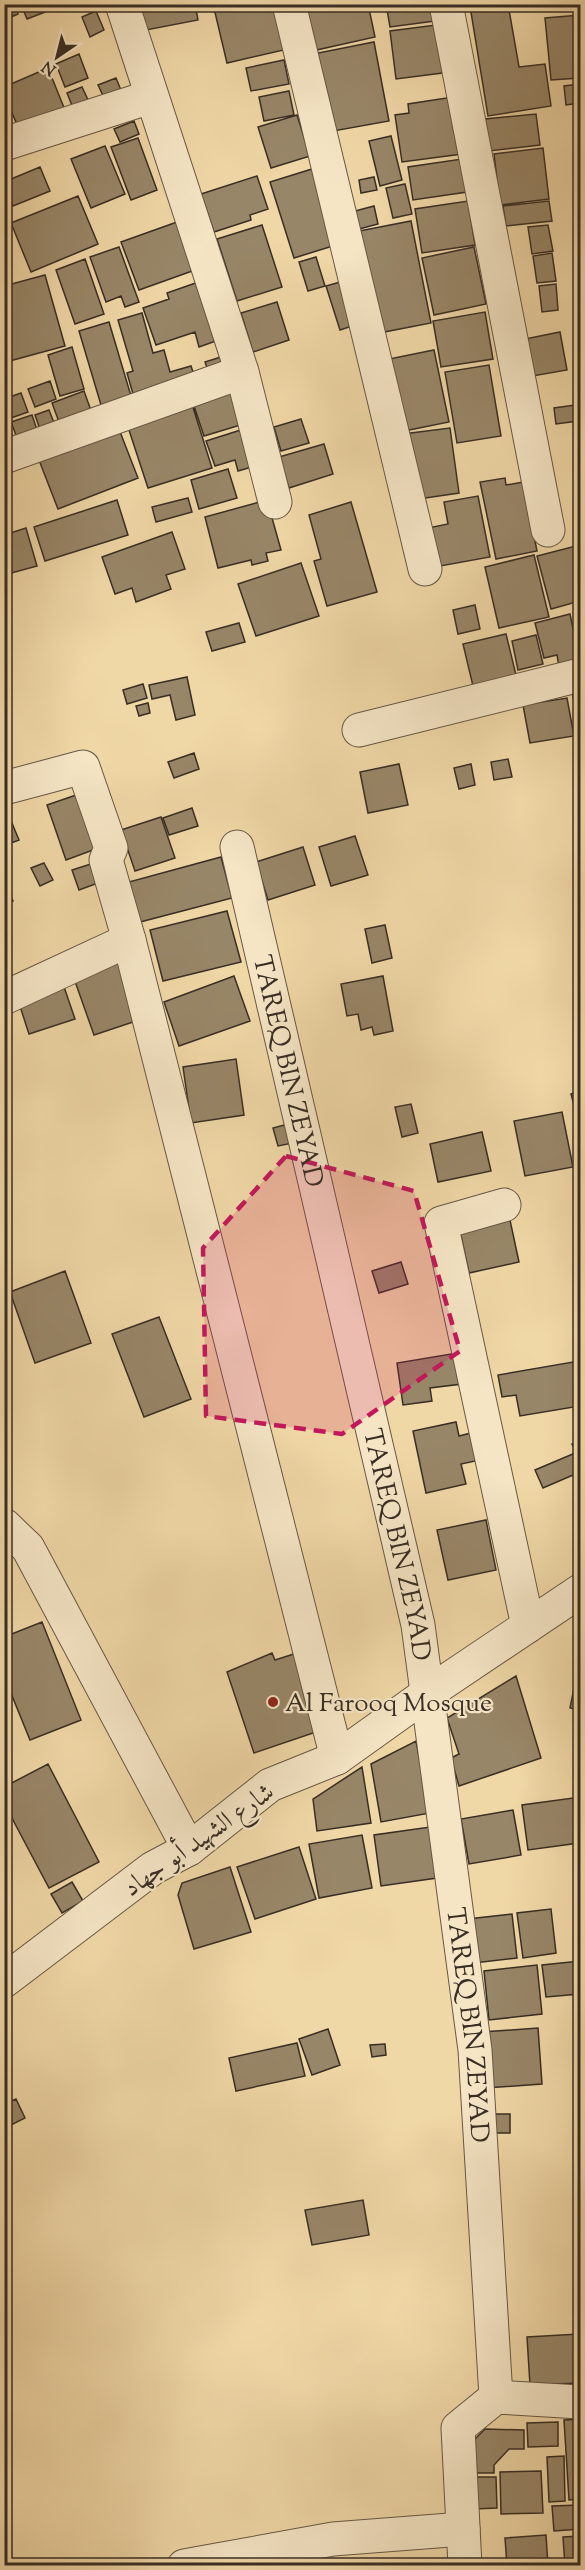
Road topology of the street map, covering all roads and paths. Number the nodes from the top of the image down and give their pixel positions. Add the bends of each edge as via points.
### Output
1 (122, 4) edge
2 (289, 4) edge
3 (446, 4) edge
4 (150, 97) junction
5 (4, 144) edge
6 (242, 372) junction
7 (4, 457) edge
8 (275, 502) dead end
9 (548, 530) dead end
10 (425, 569) dead end
11 (580, 675) edge
12 (359, 730) dead end
13 (4, 788) edge
14 (237, 847) dead end
15 (129, 940) junction
16 (4, 998) edge
17 (504, 1205) dead end
18 (4, 1525) edge
19 (580, 1592) edge
20 (528, 1626) junction
21 (428, 1693) junction
22 (337, 1758) junction
23 (189, 1849) junction
24 (4, 1981) edge
25 (496, 2397) junction
26 (580, 2402) edge
27 (463, 2529) junction
28 (334, 2552) edge
29 (184, 2565) edge
30 (465, 2565) edge

1 - 4 street
2 - 10 street
3 - 9 street
4 - 5 street
4 - 6 street
6 - 7 street
6 - 8 street
11 - 12 street
13 - 15 street via 83,767 111,848 106,860
14 - 21 street, TAREQ BIN ZEYAD via 418,1625
15 - 16 street
15 - 22 street
17 - 20 street via 441,1223
18 - 23 street via 28,1548
19 - 20 street, شارع الشهيد أبو جهاد
20 - 21 street, شارع الشهيد أبو جهاد
21 - 22 street, شارع الشهيد أبو جهاد
21 - 25 street, TAREQ BIN ZEYAD via 475,2050
22 - 23 street, شارع الشهيد أبو جهاد via 270,1785
23 - 24 street, شارع الشهيد أبو جهاد via 153,1868
25 - 26 street
25 - 27 street via 458,2428
27 - 28 street
27 - 30 street
28 - 29 street

